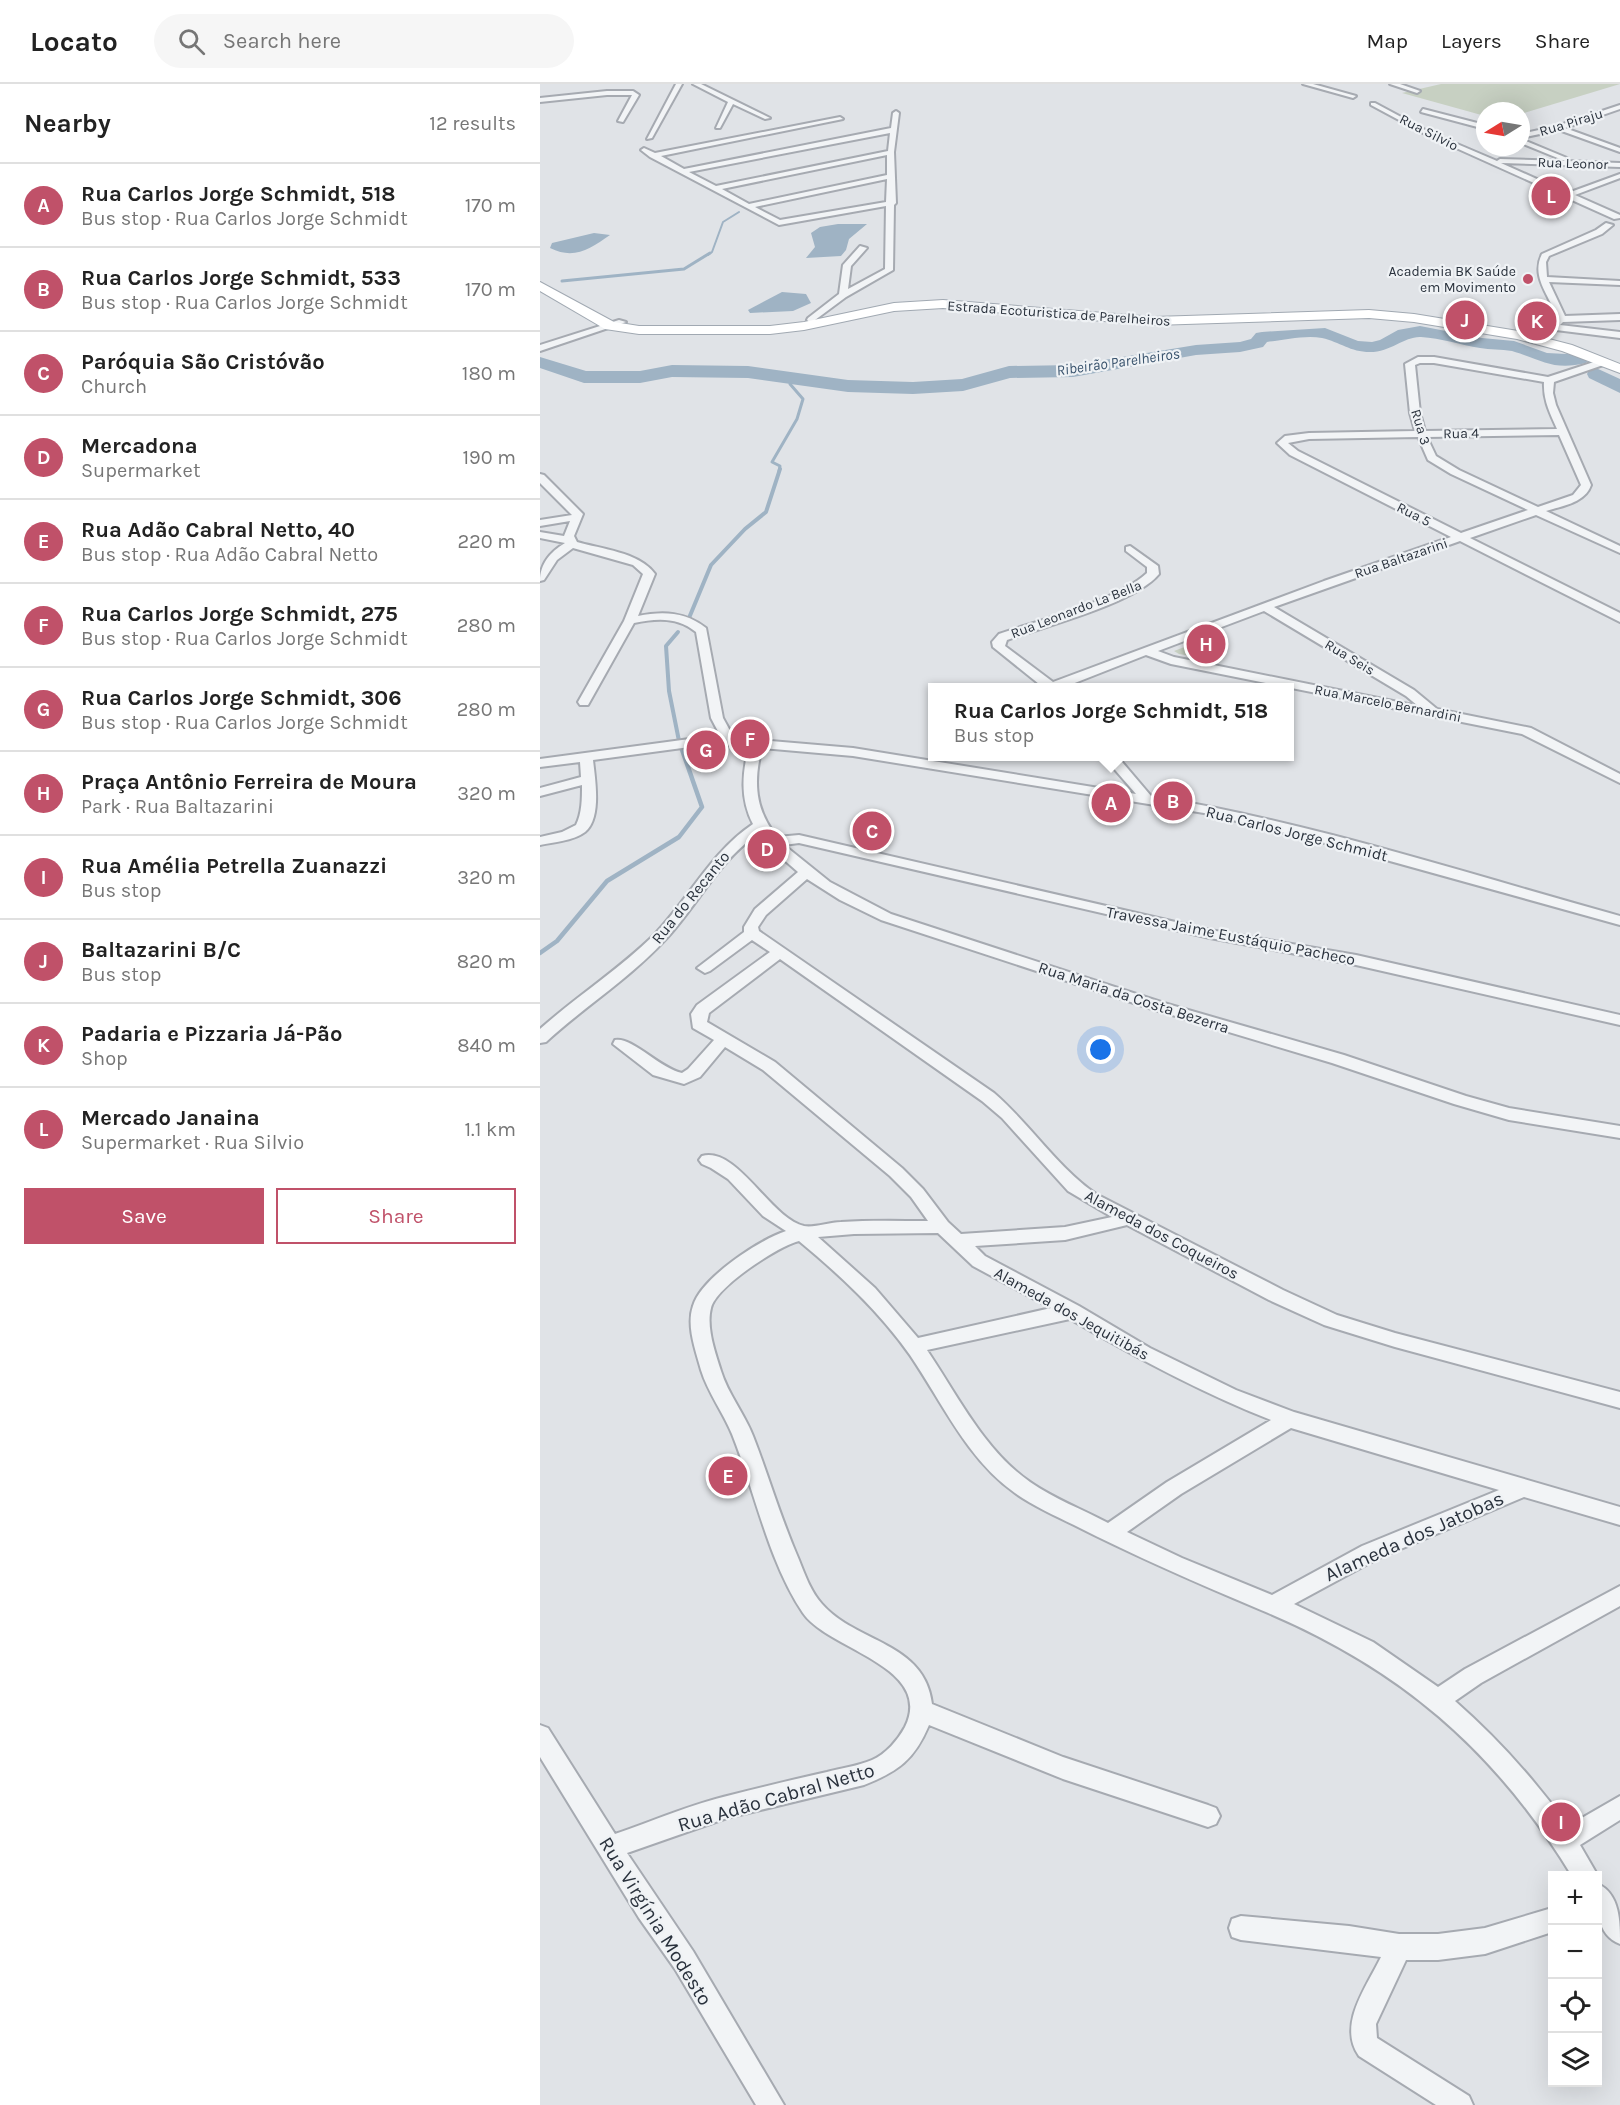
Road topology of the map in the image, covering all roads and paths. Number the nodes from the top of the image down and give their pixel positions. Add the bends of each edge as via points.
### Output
1 (679, 84) edge
2 (696, 84) edge
3 (1306, 84) edge
4 (1393, 84) edge
5 (608, 85) edge
6 (563, 89) dead end
7 (1417, 91) dead end
8 (591, 94) junction
9 (1353, 96) dead end
10 (540, 99) edge
11 (732, 101) junction
12 (1373, 104) dead end
13 (1620, 107) edge
14 (1423, 111) dead end
15 (896, 113) dead end
16 (768, 118) dead end
17 (840, 119) dead end
18 (621, 121) dead end
19 (1476, 125) edge
20 (718, 127) dead end
21 (1558, 128) junction
22 (893, 130) junction
23 (1530, 134) edge
24 (649, 138) dead end
25 (1619, 140) edge
26 (1605, 144) junction
27 (1476, 145) edge
28 (1530, 145) edge
29 (1461, 149) junction
30 (644, 150) dead end
31 (1620, 150) edge
32 (891, 152) junction
33 (652, 156) junction
34 (1490, 161) junction
35 (1576, 163) junction
36 (1620, 165) edge
37 (682, 171) junction
38 (892, 176) junction
39 (1620, 176) edge
40 (716, 188) junction
41 (1569, 195) junction
42 (892, 203) junction
43 (748, 206) junction
44 (1618, 217) edge
45 (863, 248) dead end
46 (540, 277) edge
47 (1543, 279) junction
48 (1620, 283) edge
49 (540, 286) edge
50 (843, 295) junction
51 (1620, 317) edge
52 (1561, 319) junction
53 (811, 320) junction
54 (616, 324) junction
55 (1548, 333) junction
56 (1620, 335) edge
57 (540, 348) edge
58 (1601, 357) junction
59 (1620, 358) edge
60 (1620, 369) edge
61 (1549, 380) junction
62 (1561, 432) junction
63 (1421, 434) junction
64 (1288, 438) joint
65 (540, 477) edge
66 (1537, 511) junction
67 (577, 518) junction
68 (540, 523) edge
69 (540, 535) edge
70 (1461, 538) junction
71 (571, 542) junction
72 (1130, 549) dead end
73 (1620, 550) edge
74 (540, 578) edge
75 (638, 604) junction
76 (1265, 606) junction
77 (656, 615) junction
78 (1620, 618) edge
79 (630, 621) junction
80 (1148, 652) junction
81 (1047, 683) edge
82 (1062, 683) edge
83 (1286, 683) edge
84 (1294, 685) edge
85 (584, 702) dead end
86 (1432, 712) junction
87 (729, 740) junction
88 (757, 743) junction
89 (586, 758) junction
90 (1114, 761) edge
91 (540, 763) edge
92 (1620, 779) edge
93 (587, 780) junction
94 (540, 792) edge
95 (1146, 799) junction
96 (759, 826) junction
97 (540, 841) edge
98 (772, 842) junction
99 (807, 872) junction
100 (1620, 921) edge
101 (752, 933) junction
102 (779, 953) junction
103 (705, 968) dead end
104 (1620, 1020) edge
105 (540, 1038) edge
106 (723, 1039) junction
107 (621, 1044) dead end
108 (1620, 1132) edge
109 (708, 1160) dead end
110 (1127, 1219) junction
111 (801, 1232) junction
112 (949, 1234) junction
113 (1072, 1311) junction
114 (914, 1346) junction
115 (1620, 1400) edge
116 (1289, 1419) junction
117 (1525, 1488) junction
118 (1620, 1516) edge
119 (1110, 1533) junction
120 (1620, 1595) edge
121 (1274, 1605) junction
122 (1439, 1699) junction
123 (921, 1710) junction
124 (540, 1736) edge
125 (1620, 1806) edge
126 (1209, 1816) dead end
127 (1565, 1841) junction
128 (609, 1848) junction
129 (1584, 1871) edge
130 (1602, 1906) edge
131 (1548, 1921) edge
132 (1241, 1928) dead end
133 (1620, 1932) edge
134 (1399, 1947) junction
135 (771, 2105) edge
136 (1460, 2105) edge

1 - 24 street
2 - 11 street
3 - 9 street
4 - 7 street
5 - 8 street
6 - 10 street
8 - 10 street
8 - 18 street via 636,95
11 - 16 street
11 - 20 street
12 - 29 street, Rua Silvio
13 - 21 street, Rua Piraju
14 - 19 street
15 - 22 street
17 - 33 street
21 - 23 street, Rua Piraju
21 - 26 street
22 - 32 street
22 - 37 street
25 - 26 street
26 - 31 street
27 - 29 street
28 - 35 street
29 - 34 street, Rua Silvio
30 - 33 street
32 - 38 street
32 - 40 street
33 - 37 street
34 - 35 street, Rua Leonor
34 - 41 street, Rua Silvio
35 - 36 street, Rua Leonor
37 - 40 street
38 - 42 street
38 - 43 street
39 - 41 street
40 - 43 street
41 - 44 street, Rua Silvio
42 - 43 street via 782,223
42 - 50 street via 889,270
44 - 47 street via 1612,226 1546,254 1540,267
45 - 50 street via 847,265
46 - 54 main road, Estrada Ecoturistica de Parelheiros
47 - 48 street
47 - 52 street
49 - 54 main road, Estrada Ecoturistica de Parelheiros
50 - 53 street
51 - 52 street
52 - 55 street
53 - 54 main road, Estrada Ecoturistica de Parelheiros via 725,327
53 - 55 main road, Estrada Ecoturistica de Parelheiros via 898,303 953,301 1140,318 1396,311
54 - 55 main road, Estrada Ecoturistica de Parelheiros via 653,331 770,330 894,307 943,304 1154,321 1369,314
54 - 57 street
55 - 56 street
55 - 58 main road, Estrada Ecoturistica de Parelheiros
55 - 58 main road, Estrada Ecoturistica de Parelheiros via 1582,354
58 - 59 main road, Estrada Ecoturistica de Parelheiros
58 - 60 main road, Estrada Ecoturistica de Parelheiros
58 - 61 street
61 - 62 street, Rua Baltazarini via 1548,393
61 - 63 street, Rua 3 via 1449,362 1414,361 1410,364
62 - 63 street, Rua 4
62 - 66 street, Rua Baltazarini via 1586,485 1577,497
63 - 64 street, Rua 4
63 - 66 street, Rua 3 via 1432,458 1440,464
64 - 70 street, Rua 5 via 1282,443 1288,450
65 - 67 street via 576,510
66 - 70 street, Rua Baltazarini
66 - 73 street, Rua 3
67 - 68 street
67 - 71 street via 569,536
69 - 71 street
70 - 76 street, Rua Baltazarini
70 - 78 street, Rua 5
71 - 74 street via 557,553
71 - 75 street via 644,567 649,574
72 - 81 street, Rua Leonardo La Bella via 1152,566 1148,582 998,642 999,647
75 - 77 street
75 - 79 street
76 - 80 street, Rua Baltazarini
76 - 86 street, Rua Seis via 1410,693
77 - 79 street
77 - 87 street via 685,620 702,631 717,718
79 - 85 street
80 - 82 street, Rua Baltazarini
80 - 83 street, Rua Marcelo Bernardini
84 - 86 street, Rua Marcelo Bernardini
86 - 92 street, Rua Marcelo Bernardini via 1526,731
87 - 88 street, Rua Carlos Jorge Schmidt
87 - 89 street, Rua Carlos Jorge Schmidt
88 - 95 street, Rua Carlos Jorge Schmidt via 853,752
88 - 96 street, Rua Maria da Costa Bezerra via 750,782
89 - 91 street, Rua Carlos Jorge Schmidt
89 - 93 street
90 - 95 street
93 - 94 street
93 - 97 street via 583,826
95 - 100 street, Rua Carlos Jorge Schmidt via 1330,840
96 - 98 street, Rua Maria da Costa Bezerra
96 - 105 street, Rua do Recanto via 725,852 675,919 643,953
98 - 99 street, Rua Maria da Costa Bezerra
98 - 104 street, Travessa Jaime Eustáquio Pacheco via 799,839 1210,934 1356,960
99 - 101 street via 760,912 751,927
99 - 108 street, Rua Maria da Costa Bezerra via 839,894 886,917 1168,1009 1509,1114
101 - 102 street, Alameda dos Coqueiros
101 - 103 street
102 - 106 street, Alameda dos Jequitibás via 699,1014 699,1024
102 - 110 street, Alameda dos Coqueiros via 988,1096 1074,1187
106 - 107 street via 684,1079 670,1076
106 - 112 street, Alameda dos Jequitibás via 769,1066 896,1172
109 - 111 street via 721,1165 768,1211
110 - 112 street via 1067,1234
110 - 115 street, Alameda dos Coqueiros via 1331,1320
111 - 112 street
111 - 114 street via 867,1292
111 - 123 street via 772,1244 714,1286 704,1298 700,1330 715,1382 745,1440 782,1546 806,1599 830,1626 900,1666 916,1686
112 - 113 street, Alameda dos Jequitibás via 979,1261
113 - 114 street
113 - 116 street, Alameda dos Jequitibás via 1187,1376
114 - 119 street via 998,1467 1035,1495
116 - 117 street, Alameda dos Jequitibás
116 - 119 street via 1174,1488
117 - 118 street, Alameda dos Jequitibás
117 - 121 street, Alameda dos Jatobas via 1384,1545
119 - 121 street via 1227,1588
120 - 122 street via 1473,1676
121 - 122 street via 1364,1648
122 - 127 street via 1554,1822
123 - 126 street via 981,1739
123 - 128 street, Rua Adão Cabral Netto via 917,1729 885,1765 864,1774 727,1807
124 - 128 street, Rua Virgínia Modesto
125 - 127 street
127 - 129 street
128 - 135 street, Rua Virgínia Modesto via 684,1960
130 - 133 street
131 - 134 street via 1485,1941
132 - 134 street
134 - 136 street via 1363,2023 1363,2040 1368,2047

